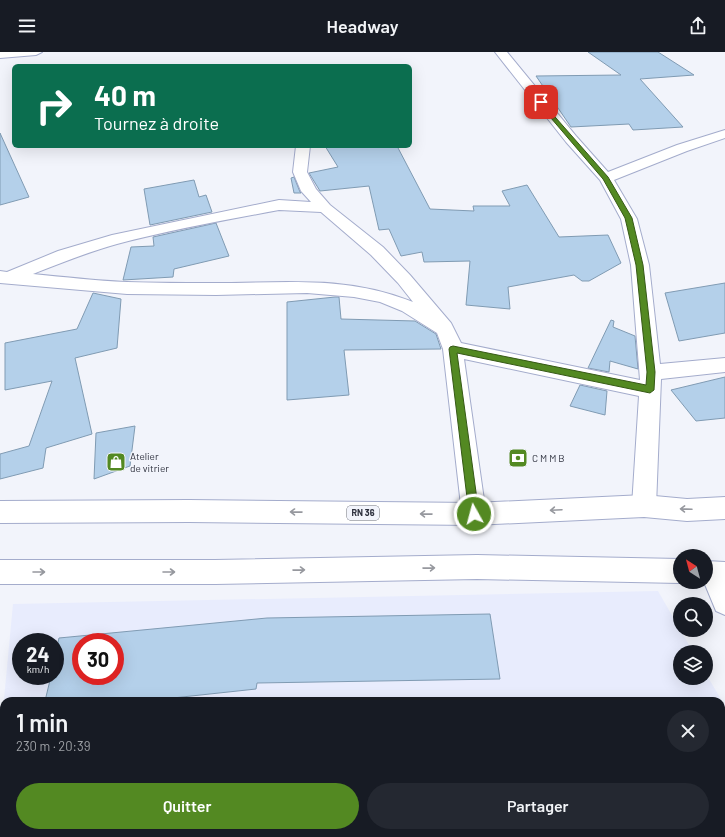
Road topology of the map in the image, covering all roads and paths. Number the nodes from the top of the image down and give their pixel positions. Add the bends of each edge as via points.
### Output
1 (36, 52) edge
2 (500, 52) edge
3 (0, 55) edge
4 (725, 134) edge
5 (302, 148) edge
6 (606, 178) junction
7 (325, 208) junction
8 (4, 278) edge
9 (444, 328) junction
10 (453, 349) junction
11 (725, 365) edge
12 (650, 381) junction
13 (644, 506) junction
14 (725, 508) edge
15 (0, 512) edge
16 (474, 514) junction
17 (673, 571) edge
18 (0, 572) edge
19 (715, 574) edge
20 (725, 602) edge

1 - 3 street
2 - 6 street
4 - 6 street
5 - 7 street via 300,172 303,180 309,192
6 - 12 street via 629,218 638,257
7 - 8 street via 279,205 168,227 112,240
7 - 9 street via 377,251
8 - 9 street via 126,288 307,287 354,291 384,297 408,306
9 - 10 street
10 - 12 street
10 - 16 street
11 - 12 street
12 - 13 street
14 -> 13 street, RN 36 via 688,510
13 -> 16 street, RN 36
16 -> 15 street, RN 36
18 -> 17 street via 214,572 477,567
19 - 20 street

